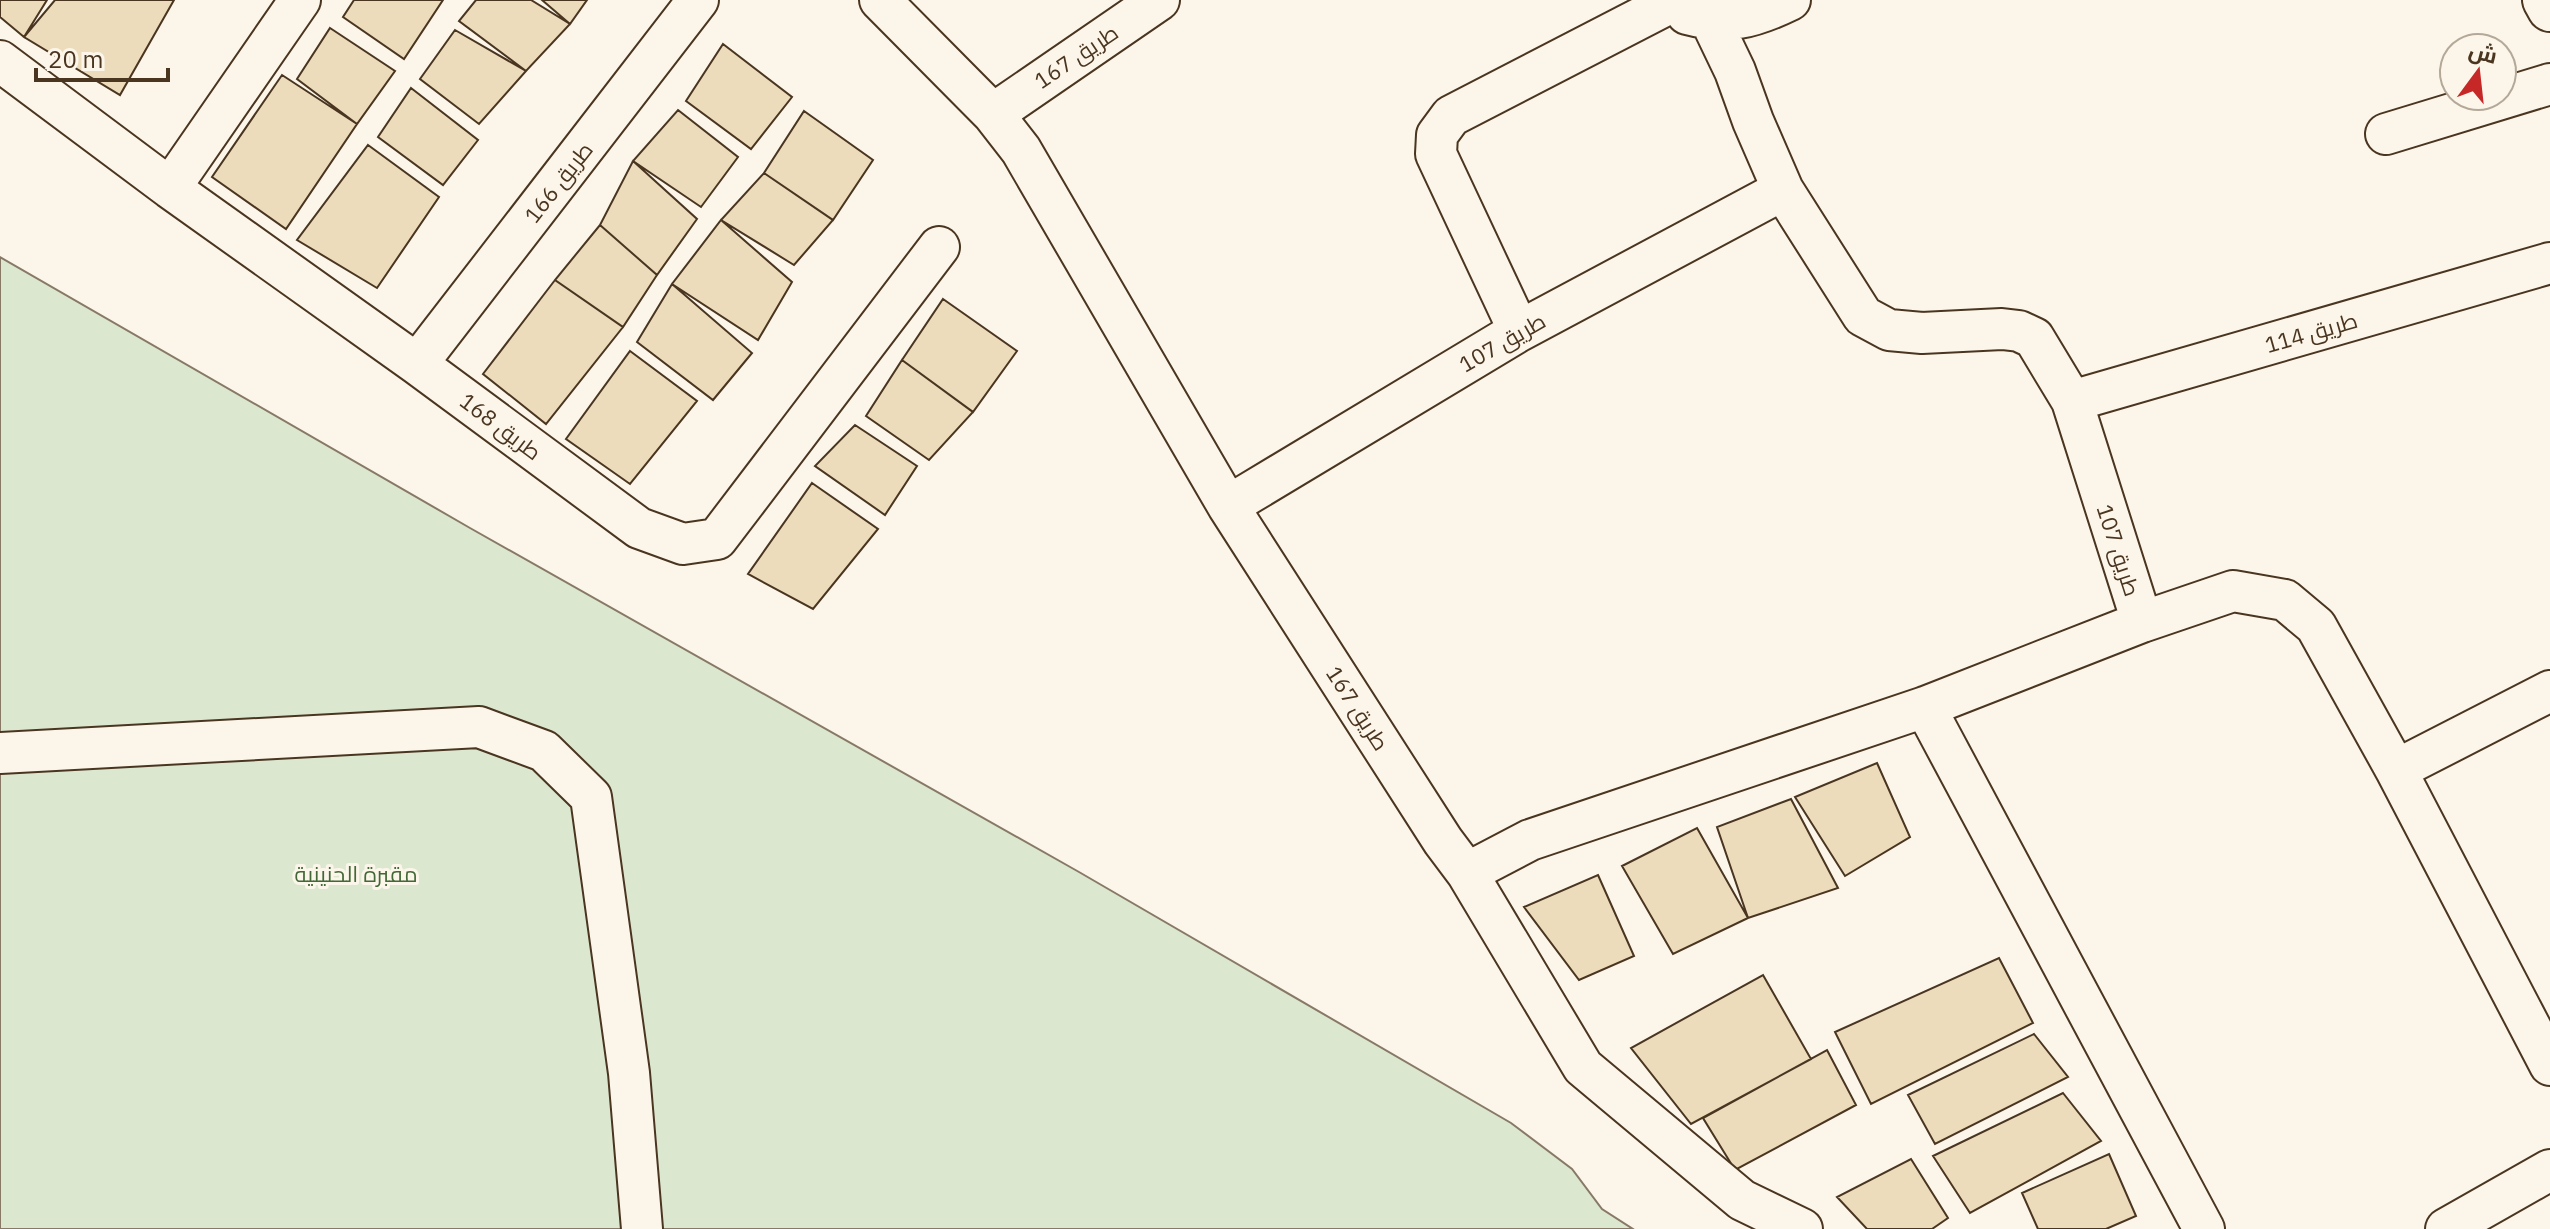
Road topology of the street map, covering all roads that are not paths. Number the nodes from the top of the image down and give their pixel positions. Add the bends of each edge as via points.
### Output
1 (300, 0) edge
2 (698, 0) edge
3 (880, 0) edge
4 (1159, 0) edge
5 (1790, 0) edge
6 (2545, 0) edge
7 (1657, 4) edge
8 (2550, 9) edge
9 (1711, 21) junction
10 (0, 61) edge
11 (2550, 84) edge
12 (993, 114) junction
13 (2386, 134) dead end
14 (170, 188) junction
15 (1783, 190) junction
16 (939, 247) dead end
17 (2550, 263) edge
18 (1519, 331) junction
19 (417, 364) junction
20 (2072, 401) junction
21 (1228, 506) junction
22 (2142, 622) junction
23 (2550, 691) edge
24 (1925, 707) junction
25 (0, 753) edge
26 (2396, 770) junction
27 (1467, 873) junction
28 (2550, 1065) edge
29 (2550, 1170) edge
30 (642, 1229) edge
31 (1802, 1229) edge
32 (2204, 1229) edge
33 (2446, 1229) edge

1 - 14 street
2 - 19 street, طريق 166
3 - 12 street, طريق 167
4 - 12 street, طريق 167
5 - 9 street via 1759,15
6 - 8 main road
7 - 9 street
7 - 18 street via 1451,116 1437,135 1436,154
9 - 15 street, طريق 107
10 - 14 street, طريق 168
11 - 13 street
12 - 21 street, طريق 167 via 1021,150
14 - 19 street, طريق 168
15 - 18 street, طريق 107
15 - 20 street, طريق 107 via 1863,316 1889,330 2019,331 2034,338
16 - 19 street, طريق 168 via 717,539 683,544 639,528
17 - 20 street, طريق 114
18 - 21 street, طريق 107
20 - 22 street, طريق 107
21 - 27 street, طريق 167
22 - 24 street
22 - 26 street via 2233,591 2285,600 2316,626
23 - 26 street
24 - 27 street via 1530,840
24 - 32 street
25 - 30 street via 479,727 544,751 591,797 629,1073
26 - 28 street
27 - 31 street, طريق 167 via 1583,1067 1742,1200
29 - 33 street

